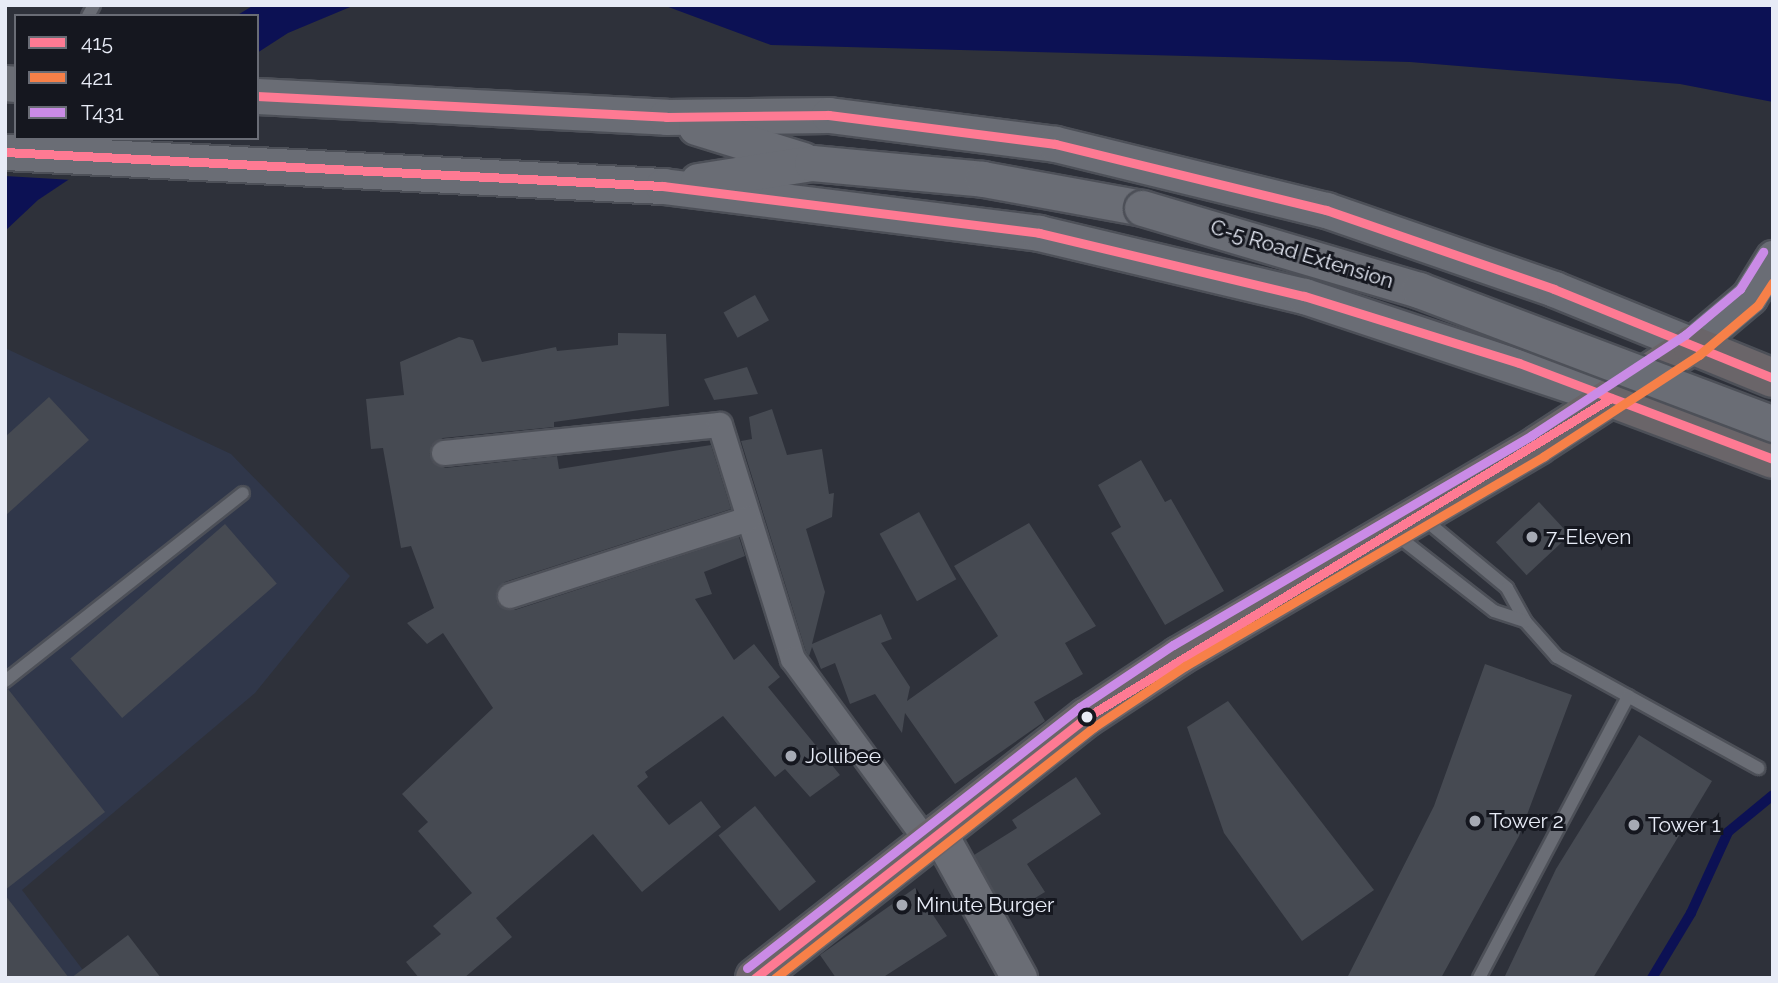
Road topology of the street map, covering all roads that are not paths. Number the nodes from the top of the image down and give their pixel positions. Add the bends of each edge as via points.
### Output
1 (259, 96) edge
2 (666, 117) junction
3 (5, 152) edge
4 (811, 163) junction
5 (663, 186) junction
6 (1773, 258) edge
7 (1692, 345) junction
8 (1773, 378) edge
9 (1611, 398) junction
10 (1773, 424) edge
11 (444, 453) dead end
12 (1773, 459) edge
13 (243, 493) dead end
14 (748, 519) junction
15 (1406, 524) junction
16 (510, 596) dead end
17 (1525, 621) junction
18 (5, 681) edge
19 (1628, 696) junction
20 (1758, 768) dead end
21 (932, 835) junction
22 (755, 978) edge
23 (1019, 978) edge
24 (1479, 978) edge

1 - 2 main road, C-5 Road Extension
2 - 4 main road, C-5 Road Extension
2 - 7 main road, C-5 Road Extension via 829,115 1055,144 1326,210 1554,289
3 - 5 main road, C-5 Road Extension
4 - 5 main road, C-5 Road Extension
4 - 10 main road, C-5 Road Extension, bridge via 983,178 1142,208 1419,290
5 - 9 main road, C-5 Road Extension via 964,222 1127,251 1304,296
6 - 7 main road via 1749,297
7 - 8 main road, C-5 Road Extension
7 - 9 main road
9 - 12 main road, C-5 Road Extension
9 - 15 main road
11 - 14 street via 720,425
13 - 18 lane
14 - 16 street
14 - 21 street via 793,659
15 - 17 lane via 1494,611
15 - 17 lane via 1507,588
15 - 21 main road via 1110,701
17 - 19 lane via 1557,657
19 - 20 lane
19 - 24 lane
21 - 22 main road
21 - 23 main road

